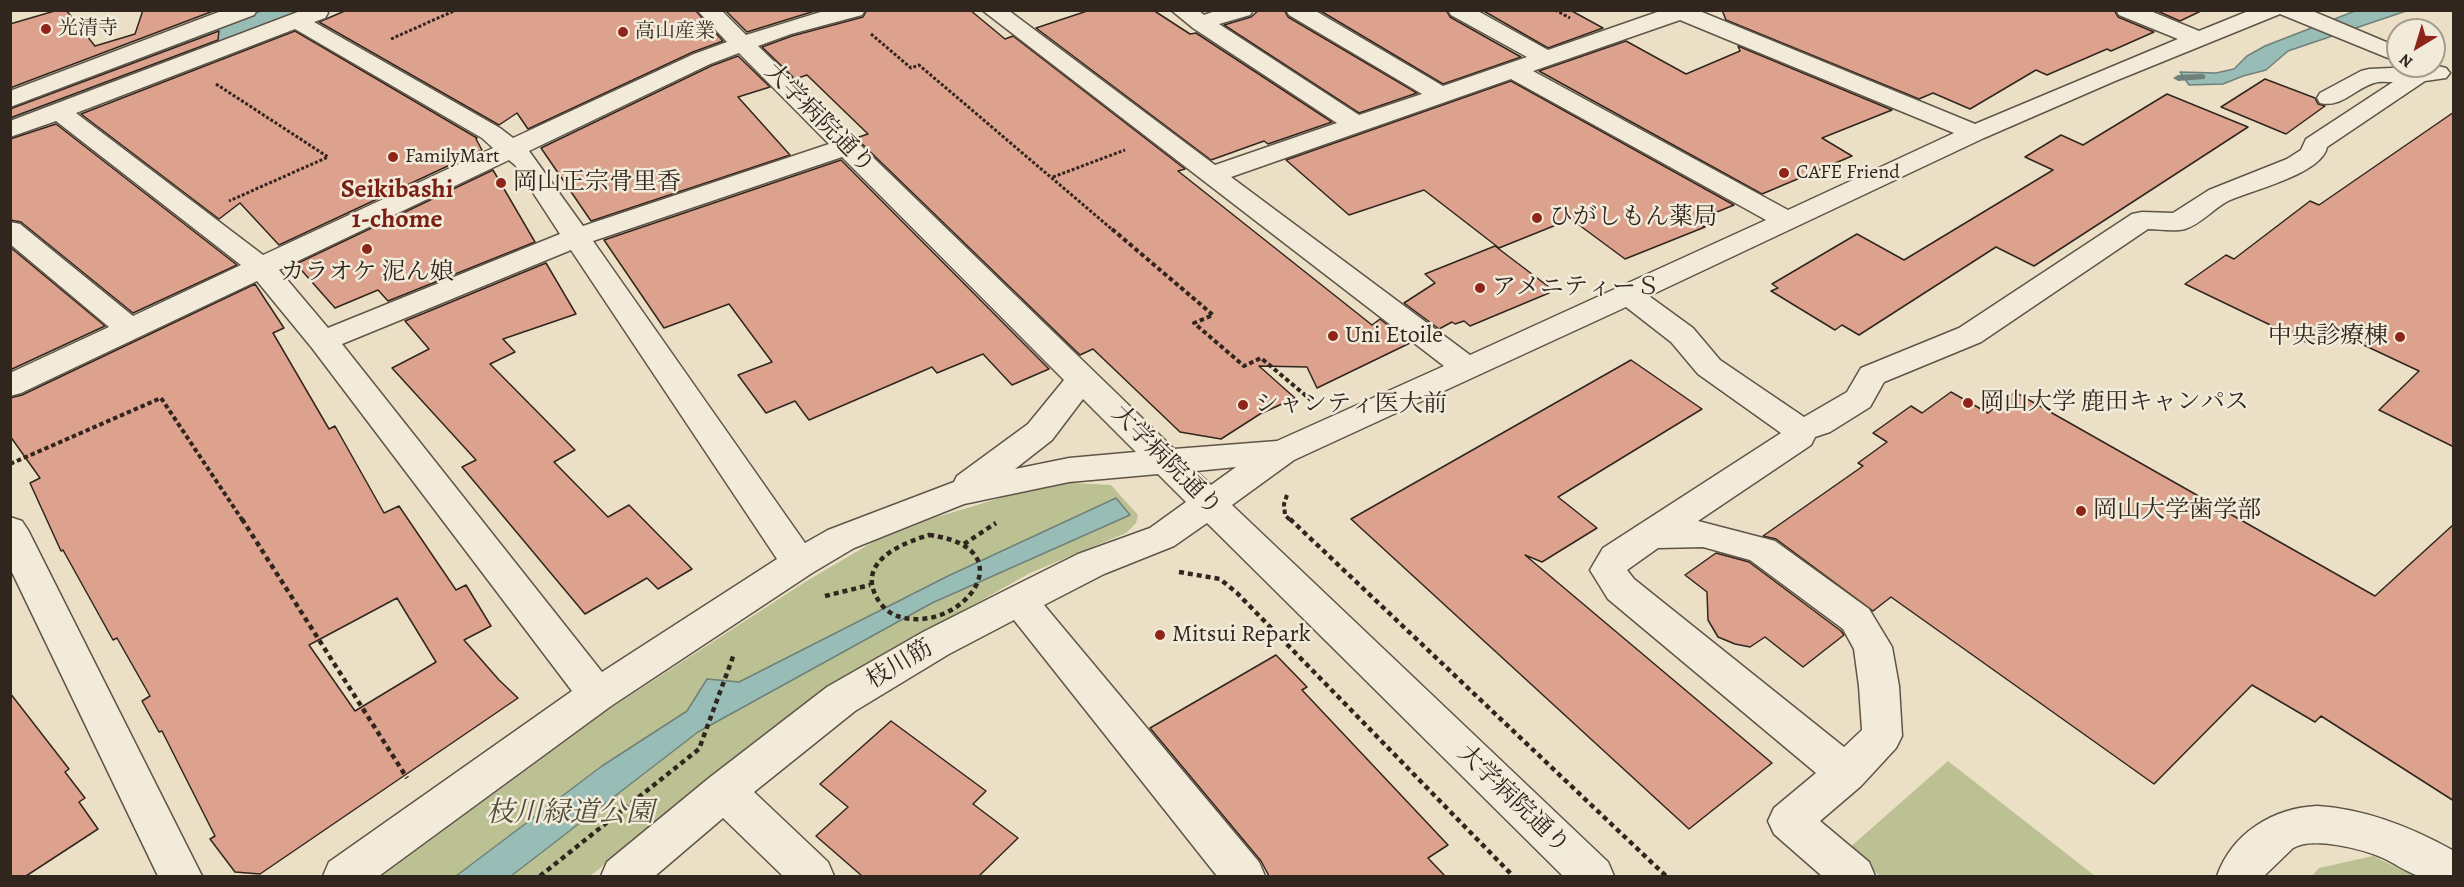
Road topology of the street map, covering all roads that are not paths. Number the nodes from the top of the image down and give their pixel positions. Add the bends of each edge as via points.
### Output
1 (246, 10) edge
2 (323, 10) edge
3 (708, 10) edge
4 (993, 10) edge
5 (1242, 10) edge
6 (1298, 10) edge
7 (1459, 10) edge
8 (2127, 10) edge
9 (2272, 10) edge
10 (2289, 10) edge
11 (850, 11) edge
12 (1681, 11) edge
13 (1191, 17) edge
14 (297, 21) junction
15 (2200, 40) junction
16 (741, 43) junction
17 (2386, 51) edge
18 (1547, 58) junction
19 (1513, 70) junction
20 (2386, 73) edge
21 (2407, 78) edge
22 (2434, 78) edge
23 (2454, 94) edge
24 (1441, 95) junction
25 (2330, 98) dead end
26 (10, 100) edge
27 (58, 111) junction
28 (1356, 124) junction
29 (10, 130) edge
30 (1975, 133) junction
31 (847, 147) junction
32 (513, 148) junction
33 (1211, 175) junction
34 (1788, 221) junction
35 (10, 230) edge
36 (577, 237) junction
37 (261, 267) junction
38 (1628, 295) junction
39 (130, 329) junction
40 (323, 341) junction
41 (1467, 368) junction
42 (1082, 378) junction
43 (10, 386) edge
44 (1797, 431) junction
45 (1282, 452) junction
46 (1166, 461) junction
47 (958, 492) junction
48 (1209, 503) junction
49 (10, 530) edge
50 (1651, 535) junction
51 (799, 563) junction
52 (1019, 600) junction
53 (597, 695) junction
54 (1846, 773) junction
55 (724, 791) junction
56 (2454, 874) edge
57 (180, 876) edge
58 (345, 876) edge
59 (623, 876) edge
60 (812, 876) edge
61 (1243, 876) edge
62 (1592, 876) edge
63 (1853, 876) edge
64 (2239, 876) edge

1 - 26 street
2 - 14 street
3 - 16 street, 大学病院通り
4 - 33 street
5 - 13 street
6 - 24 street
7 - 18 street
8 - 15 street
9 - 15 street
10 - 17 street
11 - 16 street
12 - 18 street
12 - 30 street
13 - 28 street
14 - 27 street
14 - 32 street
15 - 30 street
16 - 31 street, 大学病院通り
16 - 32 street
18 - 19 street
19 - 24 street
19 - 34 street
20 - 25 street via 2369,76
21 - 44 street via 2315,144 2313,154 2296,165 2218,196 2178,222 2142,220 1971,335 1872,375 1859,399 1819,424
22 - 23 street
24 - 28 street
27 - 29 street
27 - 37 street
28 - 33 street
30 - 34 street
31 - 36 street
31 - 42 street, 大学病院通り
32 - 36 street
32 - 37 street
33 - 41 street
34 - 38 street
35 - 39 street
36 - 40 street
36 - 51 street
37 - 39 street
37 - 40 street
38 - 41 street
38 - 44 street via 1682,335 1709,367
39 - 43 street
40 - 53 street
41 - 45 street
42 - 46 street, 大学病院通り
42 - 47 street via 1025,446
44 - 50 street via 1799,436
45 - 46 street
45 - 48 street, 枝川筋
46 - 47 street via 1069,470
46 - 48 street, 大学病院通り
47 - 51 street via 841,539
48 - 52 street, 枝川筋 via 1162,537 1091,564
48 - 62 street, 大学病院通り
49 - 57 street
50 - 54 street via 1616,558 1608,570 1621,589
50 - 54 street via 1703,534 1762,550 1856,619 1873,647 1882,736
51 - 53 street
52 - 55 street, 枝川筋 via 841,699
52 - 61 street
53 - 58 street
54 - 63 street via 1789,821
55 - 59 street, 枝川筋
55 - 60 street
56 - 64 street via 2383,838 2341,826 2295,826 2265,842

